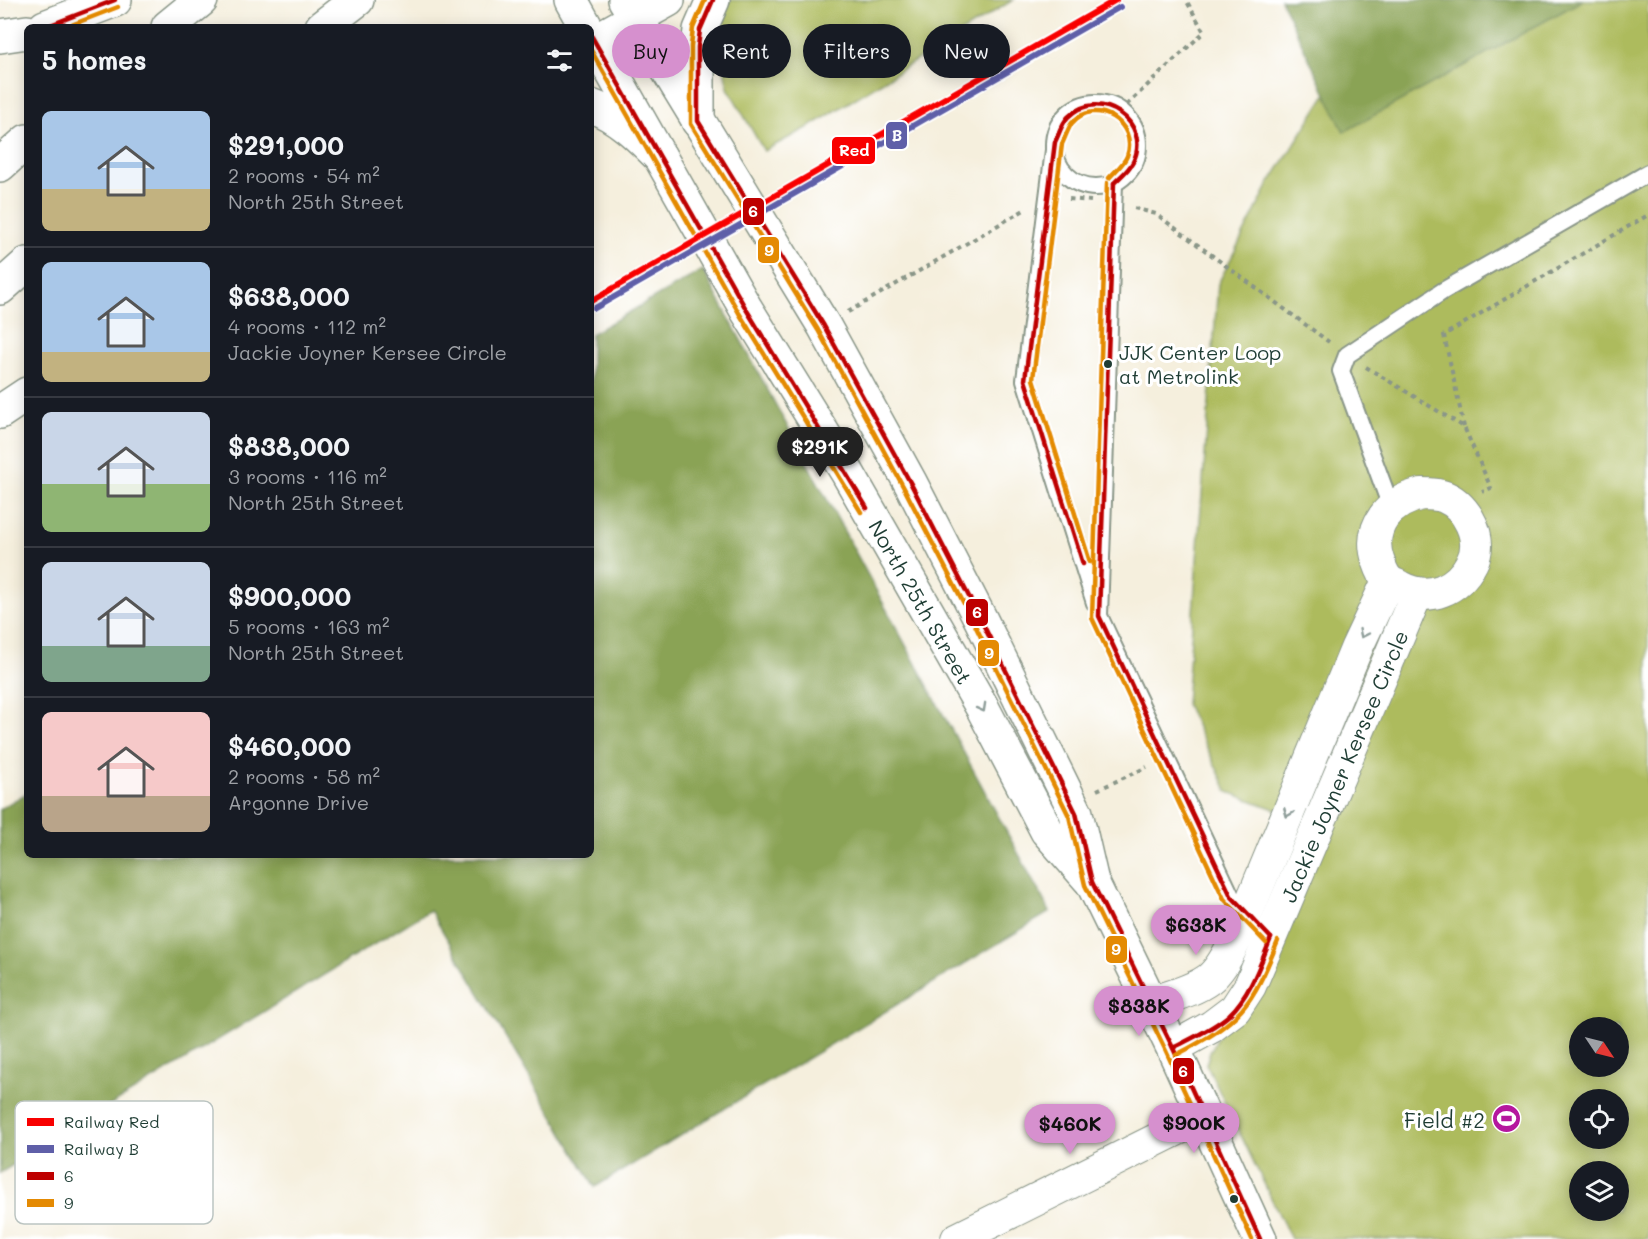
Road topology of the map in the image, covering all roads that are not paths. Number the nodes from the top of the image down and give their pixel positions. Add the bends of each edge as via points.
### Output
1 (115, 0) edge
2 (201, 0) edge
3 (357, 0) edge
4 (571, 0) edge
5 (668, 0) edge
6 (713, 0) edge
7 (630, 9) edge
8 (53, 24) edge
9 (172, 24) edge
10 (326, 24) edge
11 (584, 24) edge
12 (24, 32) edge
13 (594, 34) edge
14 (0, 36) edge
15 (594, 41) edge
16 (594, 107) edge
17 (698, 121) junction
18 (1054, 142) junction
19 (24, 144) edge
20 (660, 157) junction
21 (0, 165) edge
22 (1648, 173) edge
23 (1114, 183) junction
24 (24, 267) edge
25 (0, 288) edge
26 (24, 396) edge
27 (0, 412) edge
28 (1391, 507) junction
29 (1388, 581) junction
30 (1417, 593) junction
31 (1099, 616) junction
32 (1092, 882) junction
33 (1246, 914) junction
34 (1271, 938) junction
35 (1151, 1003) junction
36 (1173, 1048) junction
37 (1204, 1116) junction
38 (957, 1239) edge
39 (1260, 1239) edge

1 - 8 main road
2 - 9 main road
3 - 10 main road
4 - 11 main road, North 25th Street
5 - 7 main road
6 - 17 main road via 700,30
7 - 13 main road
7 - 17 main road, North 25th Street
12 - 14 main road
15 - 20 main road, North 25th Street
16 - 20 main road via 637,134
17 - 32 main road, North 25th Street via 824,326 934,527 1076,813
18 - 23 lane via 1059,165 1068,177 1080,184 1100,187
18 - 23 lane via 1065,118 1077,108 1107,105 1120,111 1133,125 1138,147 1136,161
18 - 31 lane via 1025,380
19 - 21 main road
20 -> 32 main road, North 25th Street via 982,707 1047,831
22 - 28 lane via 1443,291 1347,355 1341,371
23 - 31 lane
24 - 25 main road
26 - 27 main road
28 - 29 street via 1380,521 1375,551
28 - 30 street via 1406,497 1444,496 1468,517 1476,540 1474,557 1465,576 1447,590
29 - 30 street
29 -> 33 street, Jackie Joyner Kersee Circle
30 - 34 street, Jackie Joyner Kersee Circle
31 - 33 lane via 1231,896
32 - 35 main road, North 25th Street
33 - 34 lane
33 - 35 street, Jackie Joyner Kersee Circle via 1236,939 1210,978
34 - 36 street, Jackie Joyner Kersee Circle via 1251,986 1235,1009
35 - 36 main road, North 25th Street
36 - 37 main road, North 25th Street
37 - 38 street
37 - 39 main road, North 25th Street

